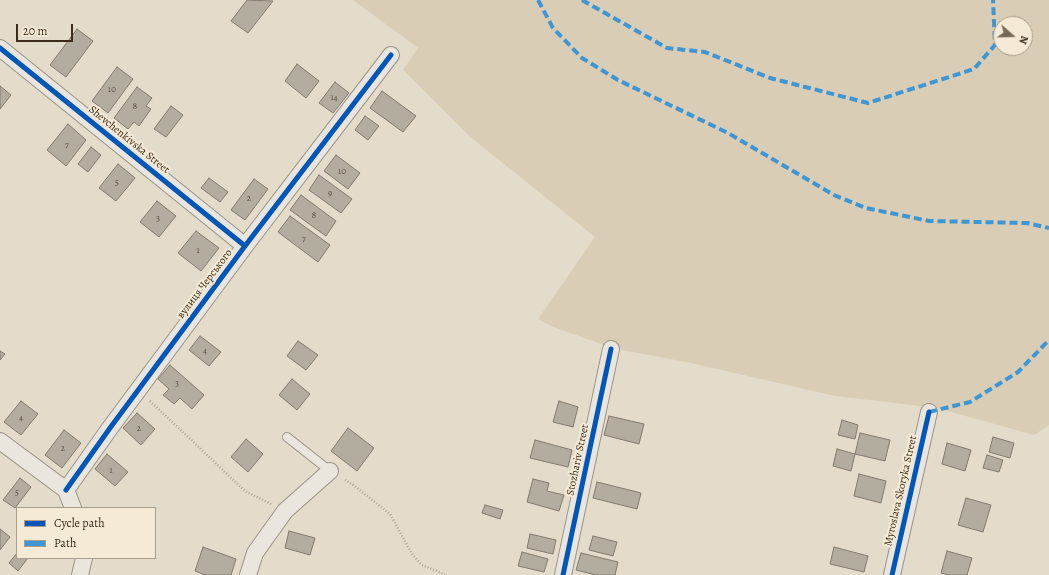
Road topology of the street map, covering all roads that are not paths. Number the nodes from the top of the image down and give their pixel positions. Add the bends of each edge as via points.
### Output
1 (0, 48) edge
2 (392, 54) dead end
3 (245, 246) junction
4 (611, 349) dead end
5 (929, 412) dead end
6 (287, 437) dead end
7 (0, 441) edge
8 (330, 471) joint
9 (66, 490) junction
10 (73, 507) edge
11 (84, 559) edge
12 (80, 575) edge
13 (248, 575) edge
14 (563, 575) edge
15 (892, 575) edge

1 - 3 street, Shevchenkivska Street
2 - 3 street, вулиця Черського
3 - 9 street, вулиця Черського
4 - 14 street, Stozhariv Street
5 - 15 street, Myroslava Skoryka Street
6 - 8 lane
7 - 9 street
8 - 13 street via 285,511 255,553
9 - 10 street
11 - 12 street

